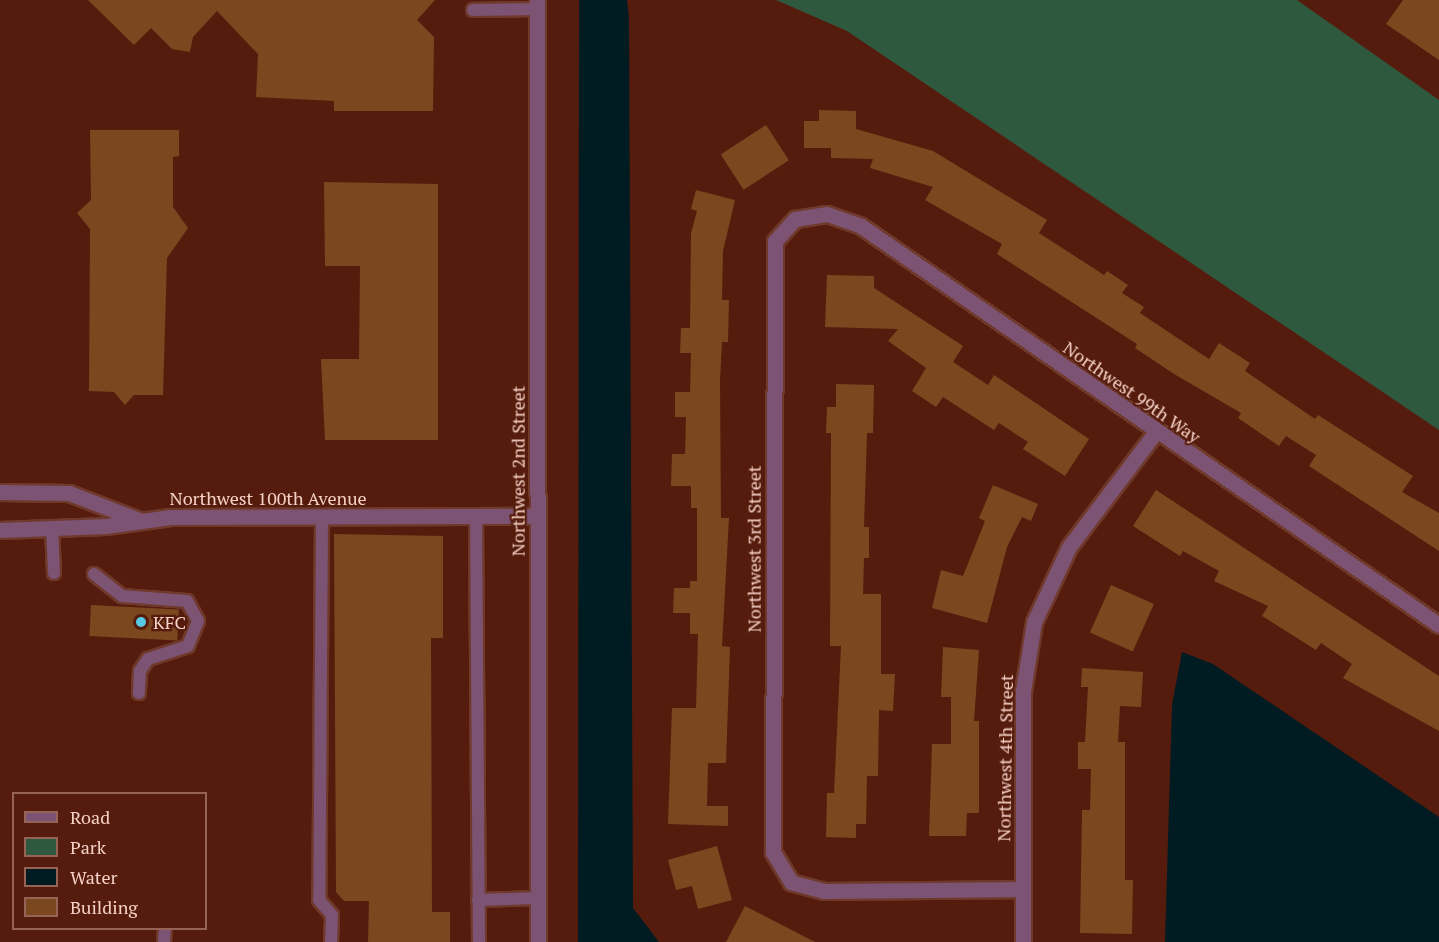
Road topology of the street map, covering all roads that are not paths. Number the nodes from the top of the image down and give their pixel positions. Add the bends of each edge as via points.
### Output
1 (537, 4) edge
2 (473, 10) dead end
3 (795, 219) joint
4 (1155, 432) junction
5 (0, 492) edge
6 (476, 515) junction
7 (538, 516) junction
8 (322, 518) junction
9 (142, 521) junction
10 (52, 527) junction
11 (0, 530) edge
12 (54, 573) dead end
13 (94, 574) dead end
14 (1439, 625) edge
15 (139, 693) dead end
16 (1023, 889) junction
17 (538, 898) junction
18 (478, 900) junction
19 (331, 942) edge
20 (479, 942) edge
21 (538, 942) edge
22 (1023, 942) edge

1 - 2 lane
1 - 7 street, Northwest 2nd Street
3 - 4 street, Northwest 99th Way via 827,214 861,226
3 - 16 street, Northwest 3rd Street via 775,241 773,852 791,882 824,891
4 - 14 street, Northwest 99th Way
4 - 16 street, Northwest 4th Street via 1069,547 1034,622 1023,691
5 - 9 street via 69,493
6 - 7 street, Northwest 100th Avenue
6 - 8 street, Northwest 100th Avenue
6 - 18 lane
7 - 17 street, Northwest 2nd Street
8 - 9 street, Northwest 100th Avenue
8 - 19 lane via 319,900 332,915
9 - 10 street, Northwest 100th Avenue
10 - 11 street, Northwest 100th Avenue
10 - 12 lane
13 - 15 lane via 122,596 168,596 187,601 194,611 197,627 188,646 148,658 140,671
16 - 22 street, Northwest 4th Street
17 - 18 lane
17 - 21 street, Northwest 2nd Street
18 - 20 lane

